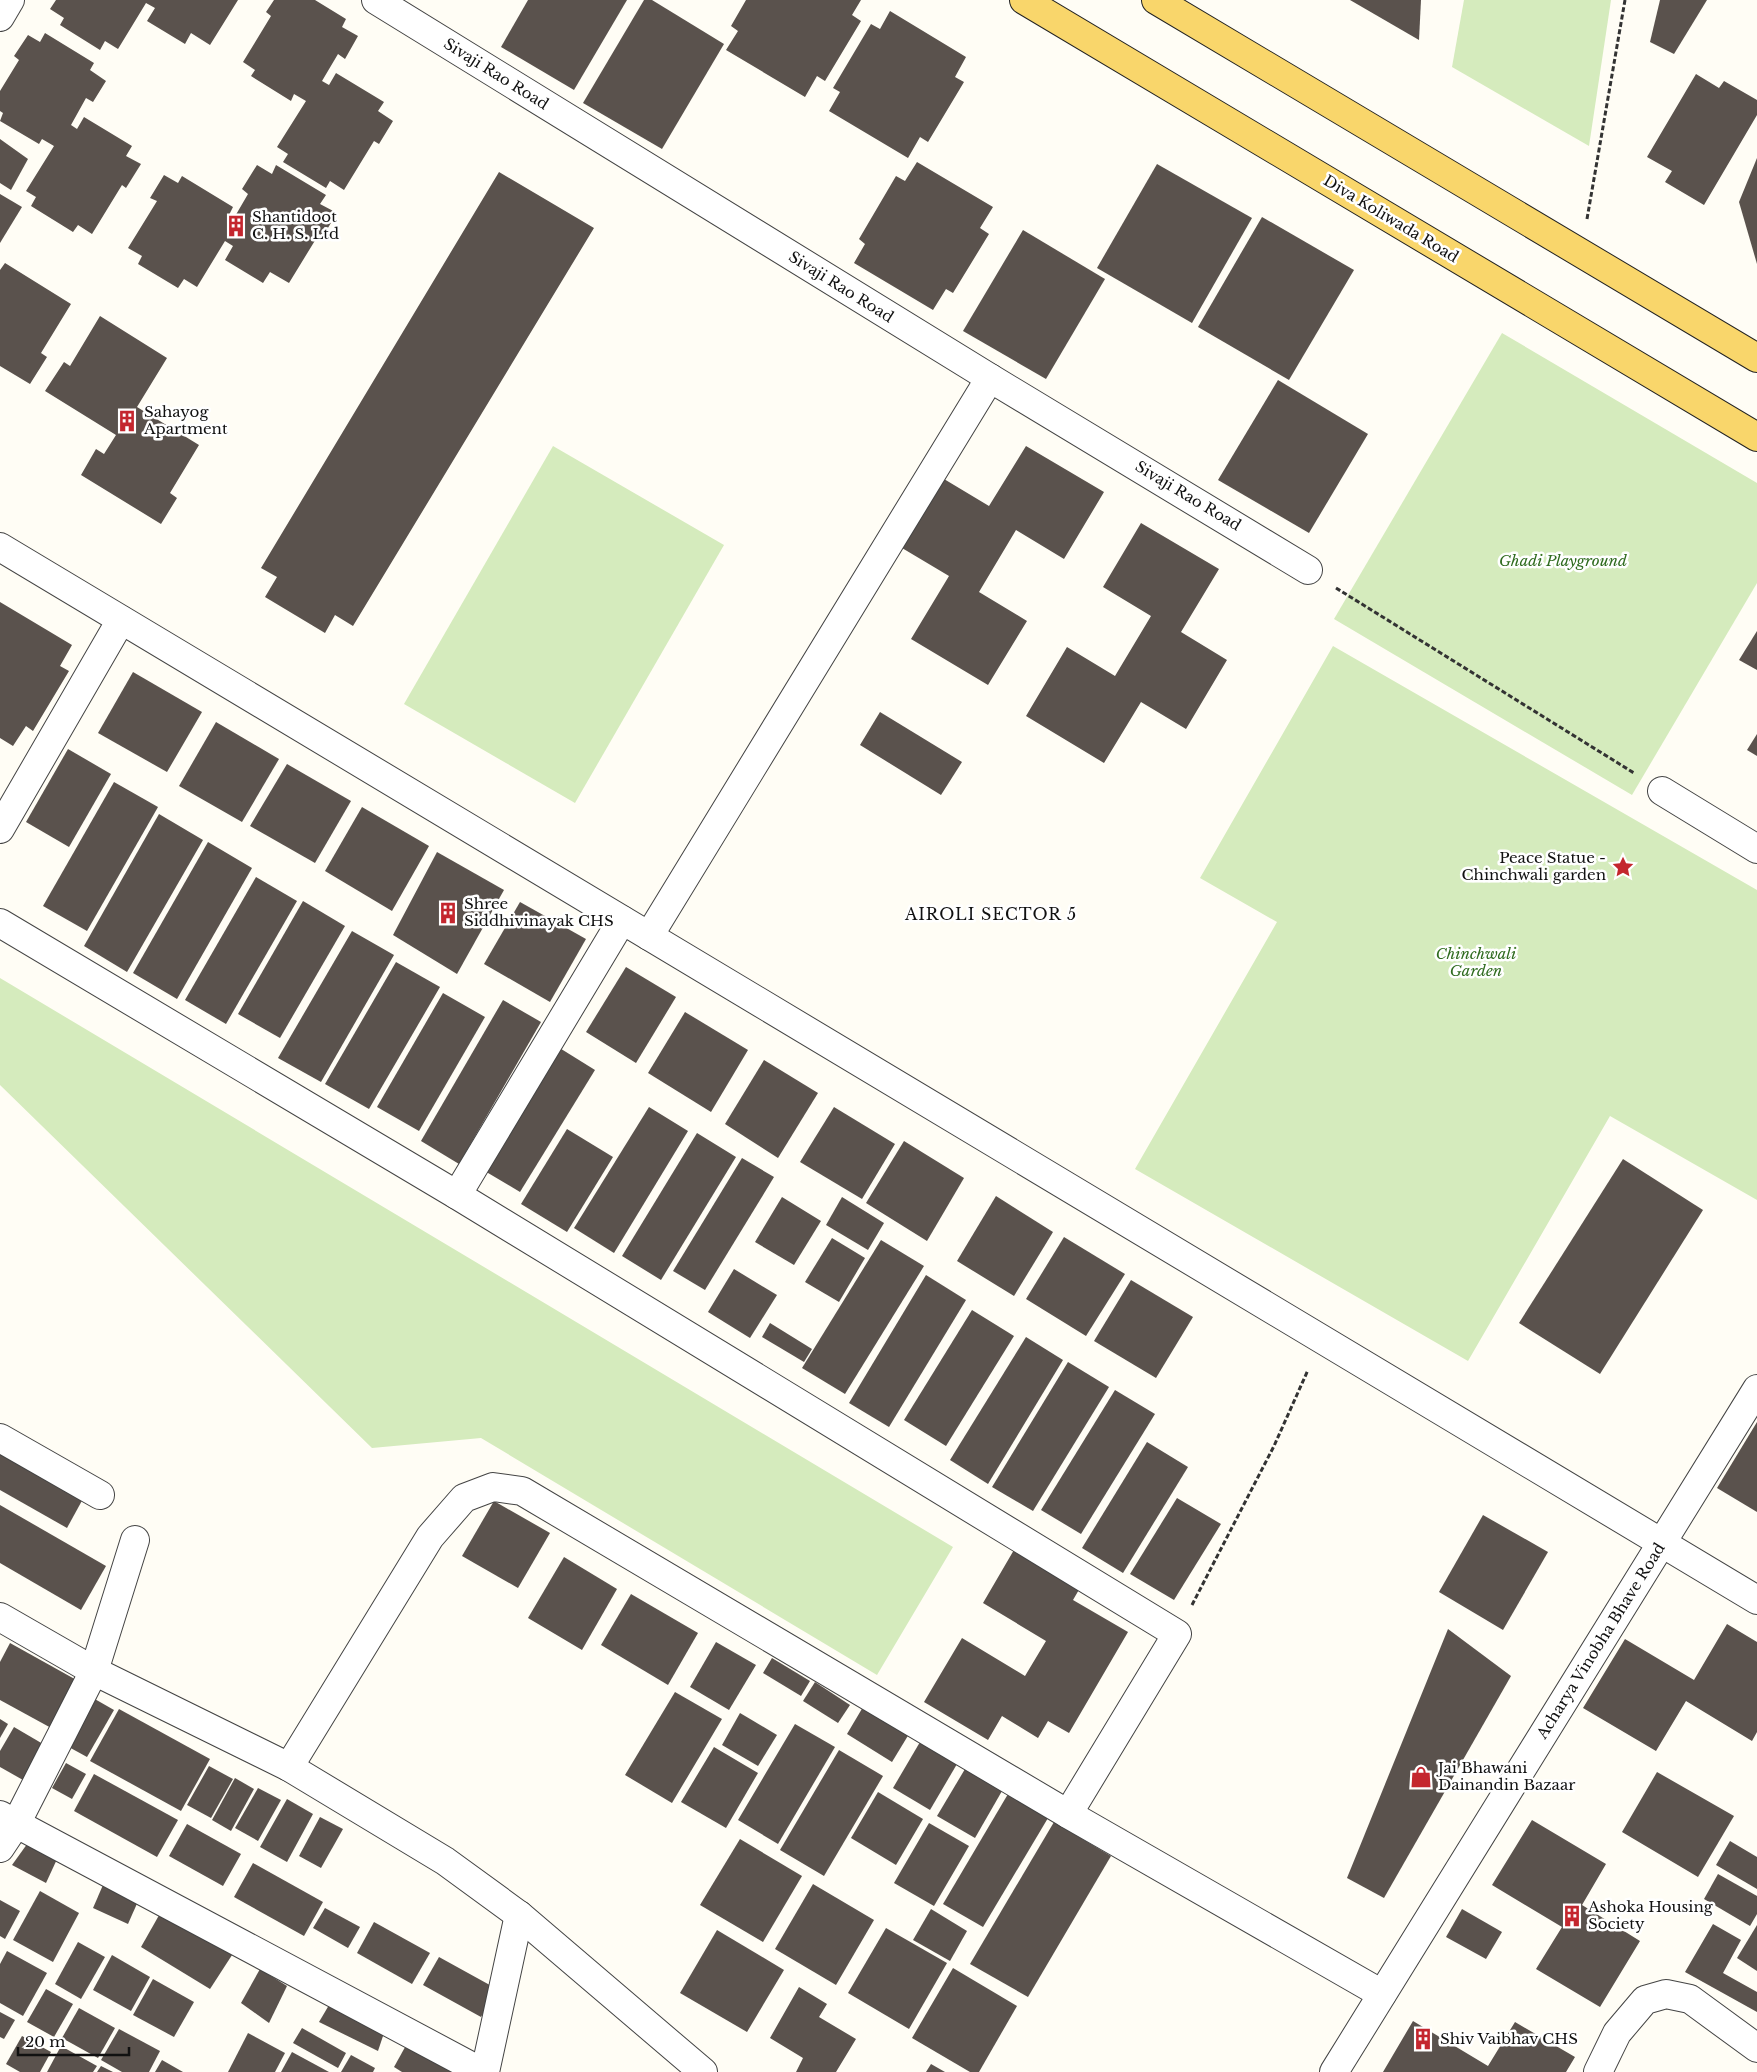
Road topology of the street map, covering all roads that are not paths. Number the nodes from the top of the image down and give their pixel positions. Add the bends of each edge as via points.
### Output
1 (10, 0) edge
2 (376, 0) edge
3 (1024, 0) edge
4 (1156, 0) edge
5 (0, 17) edge
6 (1757, 358) edge
7 (990, 378) junction
8 (1757, 437) edge
9 (0, 547) edge
10 (1308, 570) road end
11 (121, 620) junction
12 (1662, 791) road end
13 (0, 829) edge
14 (1757, 849) edge
15 (622, 920) junction
16 (0, 923) edge
17 (649, 936) junction
18 (458, 1195) junction
19 (1757, 1389) edge
20 (0, 1438) edge
21 (100, 1495) dead end
22 (135, 1540) dead end
23 (1662, 1543) junction
24 (1757, 1600) edge
25 (0, 1617) edge
26 (94, 1671) junction
27 (289, 1767) junction
28 (1068, 1814) junction
29 (8, 1820) edge
30 (0, 1848) edge
31 (519, 1915) junction
32 (1382, 1994) junction
33 (1757, 2048) edge
34 (483, 2072) edge
35 (703, 2072) edge
36 (1334, 2072) edge
37 (1598, 2072) edge

1 - 5 street
2 - 7 street, Sivaji Rao Road
3 - 8 main road, Diva Koliwada Road
4 - 6 main road
7 - 10 street, Sivaji Rao Road
7 - 17 street
9 - 11 street
11 - 13 street
11 - 15 street
12 - 14 street
15 - 17 street
15 - 18 street
16 - 18 street
17 - 23 street
18 - 28 street via 1177,1634
19 - 23 street, Acharya Vinobha Bhave Road
20 - 21 street
22 - 26 street
23 - 24 street
23 - 32 street, Acharya Vinobha Bhave Road
25 - 26 street
26 - 27 street
26 - 29 street
27 - 28 street via 430,1537 464,1498 492,1487 522,1491
27 - 31 street via 444,1861
28 - 32 street
29 - 30 street
29 - 34 street
31 - 34 street
31 - 35 street
32 - 36 street, Acharya Vinobha Bhave Road
33 - 37 street via 1690,1999 1666,1994 1645,2000 1617,2033

